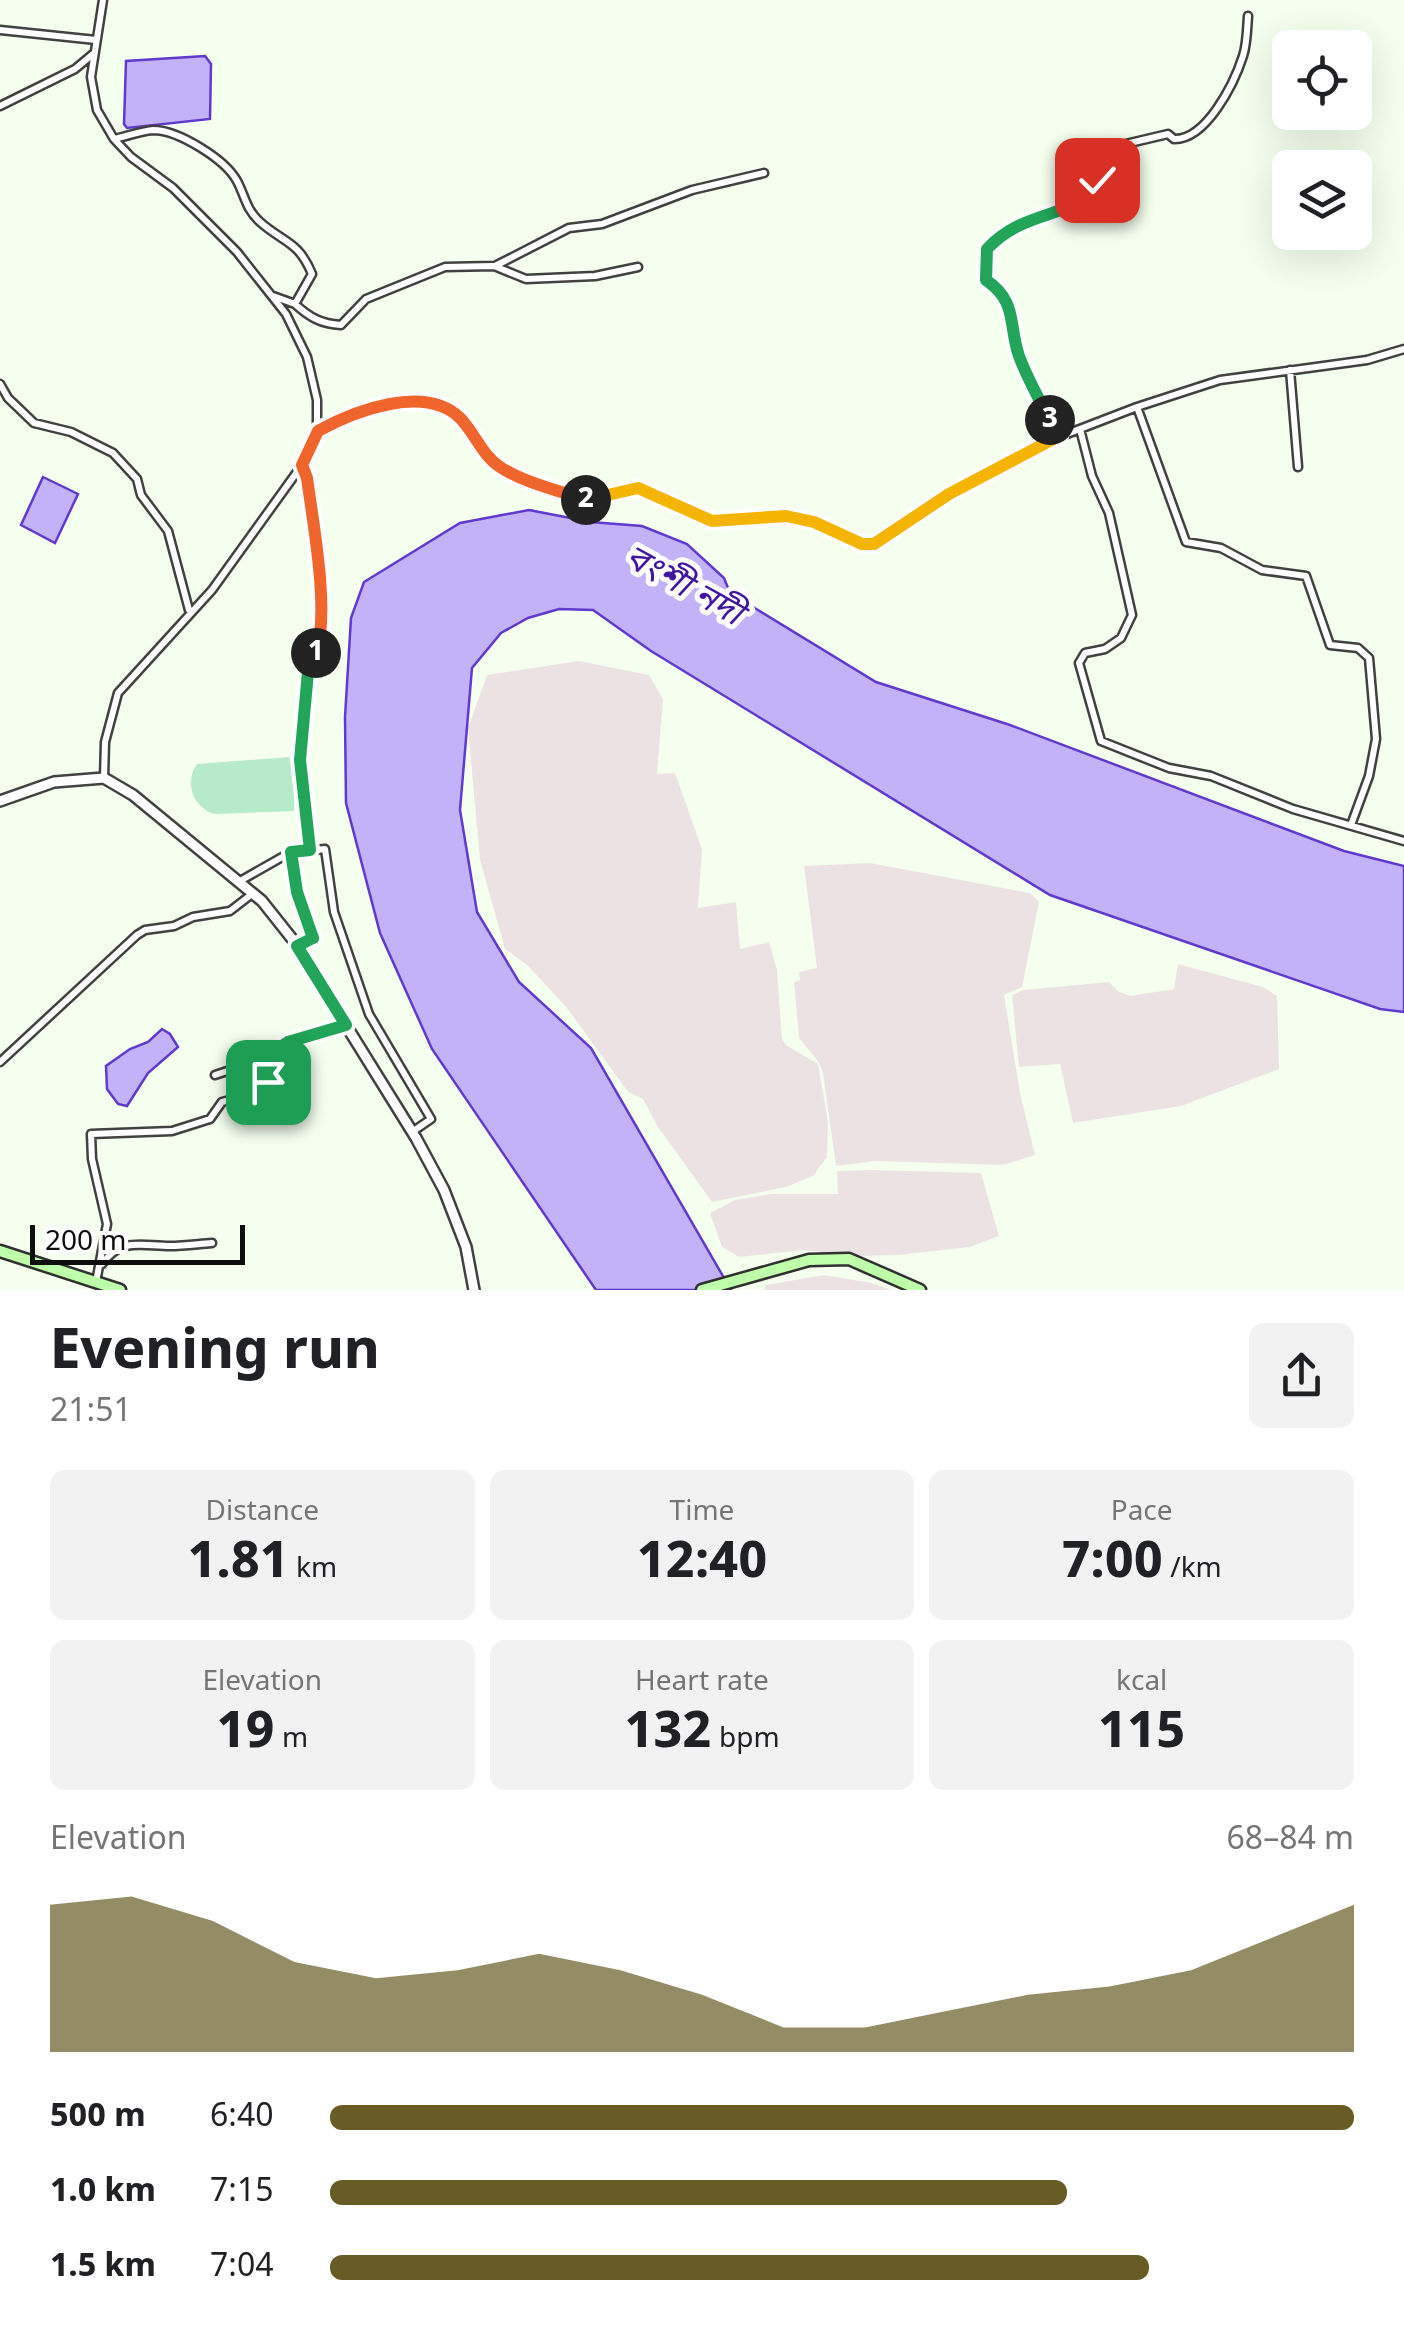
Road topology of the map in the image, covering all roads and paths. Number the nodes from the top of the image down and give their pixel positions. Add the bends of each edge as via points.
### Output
1 (103, 0) edge
2 (1248, 16) dead end
3 (0, 30) edge
4 (96, 40) junction
5 (94, 54) junction
6 (0, 106) edge
7 (114, 139) junction
8 (764, 173) dead end
9 (494, 266) junction
10 (638, 268) dead end
11 (272, 296) junction
12 (295, 304) junction
13 (1404, 349) edge
14 (1290, 370) junction
15 (0, 384) edge
16 (1137, 407) junction
17 (1080, 429) junction
18 (318, 431) junction
19 (1059, 436) junction
20 (302, 465) junction
21 (1298, 467) dead end
22 (190, 611) junction
23 (104, 778) junction
24 (0, 801) edge
25 (1351, 826) junction
26 (1404, 842) edge
27 (310, 850) junction
28 (291, 852) junction
29 (240, 881) junction
30 (254, 893) junction
31 (297, 946) junction
32 (346, 1025) junction
33 (261, 1060) junction
34 (0, 1062) edge
35 (215, 1075) dead end
36 (412, 1132) junction
37 (212, 1242) dead end
38 (0, 1251) edge
39 (97, 1276) junction
40 (120, 1290) edge
41 (474, 1290) edge
42 (702, 1290) edge
43 (920, 1290) edge

1 - 4 street
2 - 19 street via 1245,52 1227,94 1197,132 1185,140 1168,134 1096,151 1096,192 1016,224 987,249 986,280 1011,309 1019,355
3 - 4 street
4 - 5 street
5 - 6 street
5 - 7 street via 97,110
7 - 11 street via 174,188
7 - 12 street via 152,130 216,156 261,223 304,254 312,274
8 - 9 street via 692,190 602,224 569,228
9 - 10 street via 526,279
9 - 12 street via 445,267 389,287 354,308 341,326 310,317
11 - 12 street
11 - 18 street via 306,357
13 - 14 street
14 - 16 street via 1220,380
14 - 21 street
15 - 22 street via 34,423 112,453 137,479 168,531
16 - 17 street
16 - 25 street via 1186,542 1213,544 1262,570 1306,576 1330,645 1358,648 1369,658 1376,740
17 - 19 street
17 - 25 street via 1109,513 1132,614 1121,638 1085,653 1078,663 1101,741
18 - 19 street via 378,404 435,405 459,416 495,464 514,476 587,500 638,488 712,521 786,516 868,544
18 - 20 street
20 - 22 street
20 - 27 street via 321,617 300,760
22 - 23 street via 118,693
23 - 24 street via 54,782
23 - 29 street
25 - 26 street
27 - 28 street
27 - 36 street via 324,849 341,937 376,1031 431,1119
28 - 29 street
28 - 31 street via 313,938
29 - 30 street
30 - 31 street
30 - 34 street via 230,911 137,934
31 - 32 street
32 - 33 street via 288,1042
32 - 36 street
33 - 35 street
33 - 39 street via 269,1090 222,1102 210,1119 172,1131 91,1134 107,1224
36 - 41 street via 444,1190
37 - 39 street via 130,1243 116,1249
38 - 39 main road
39 - 40 main road
42 - 43 main road via 809,1260 849,1259

